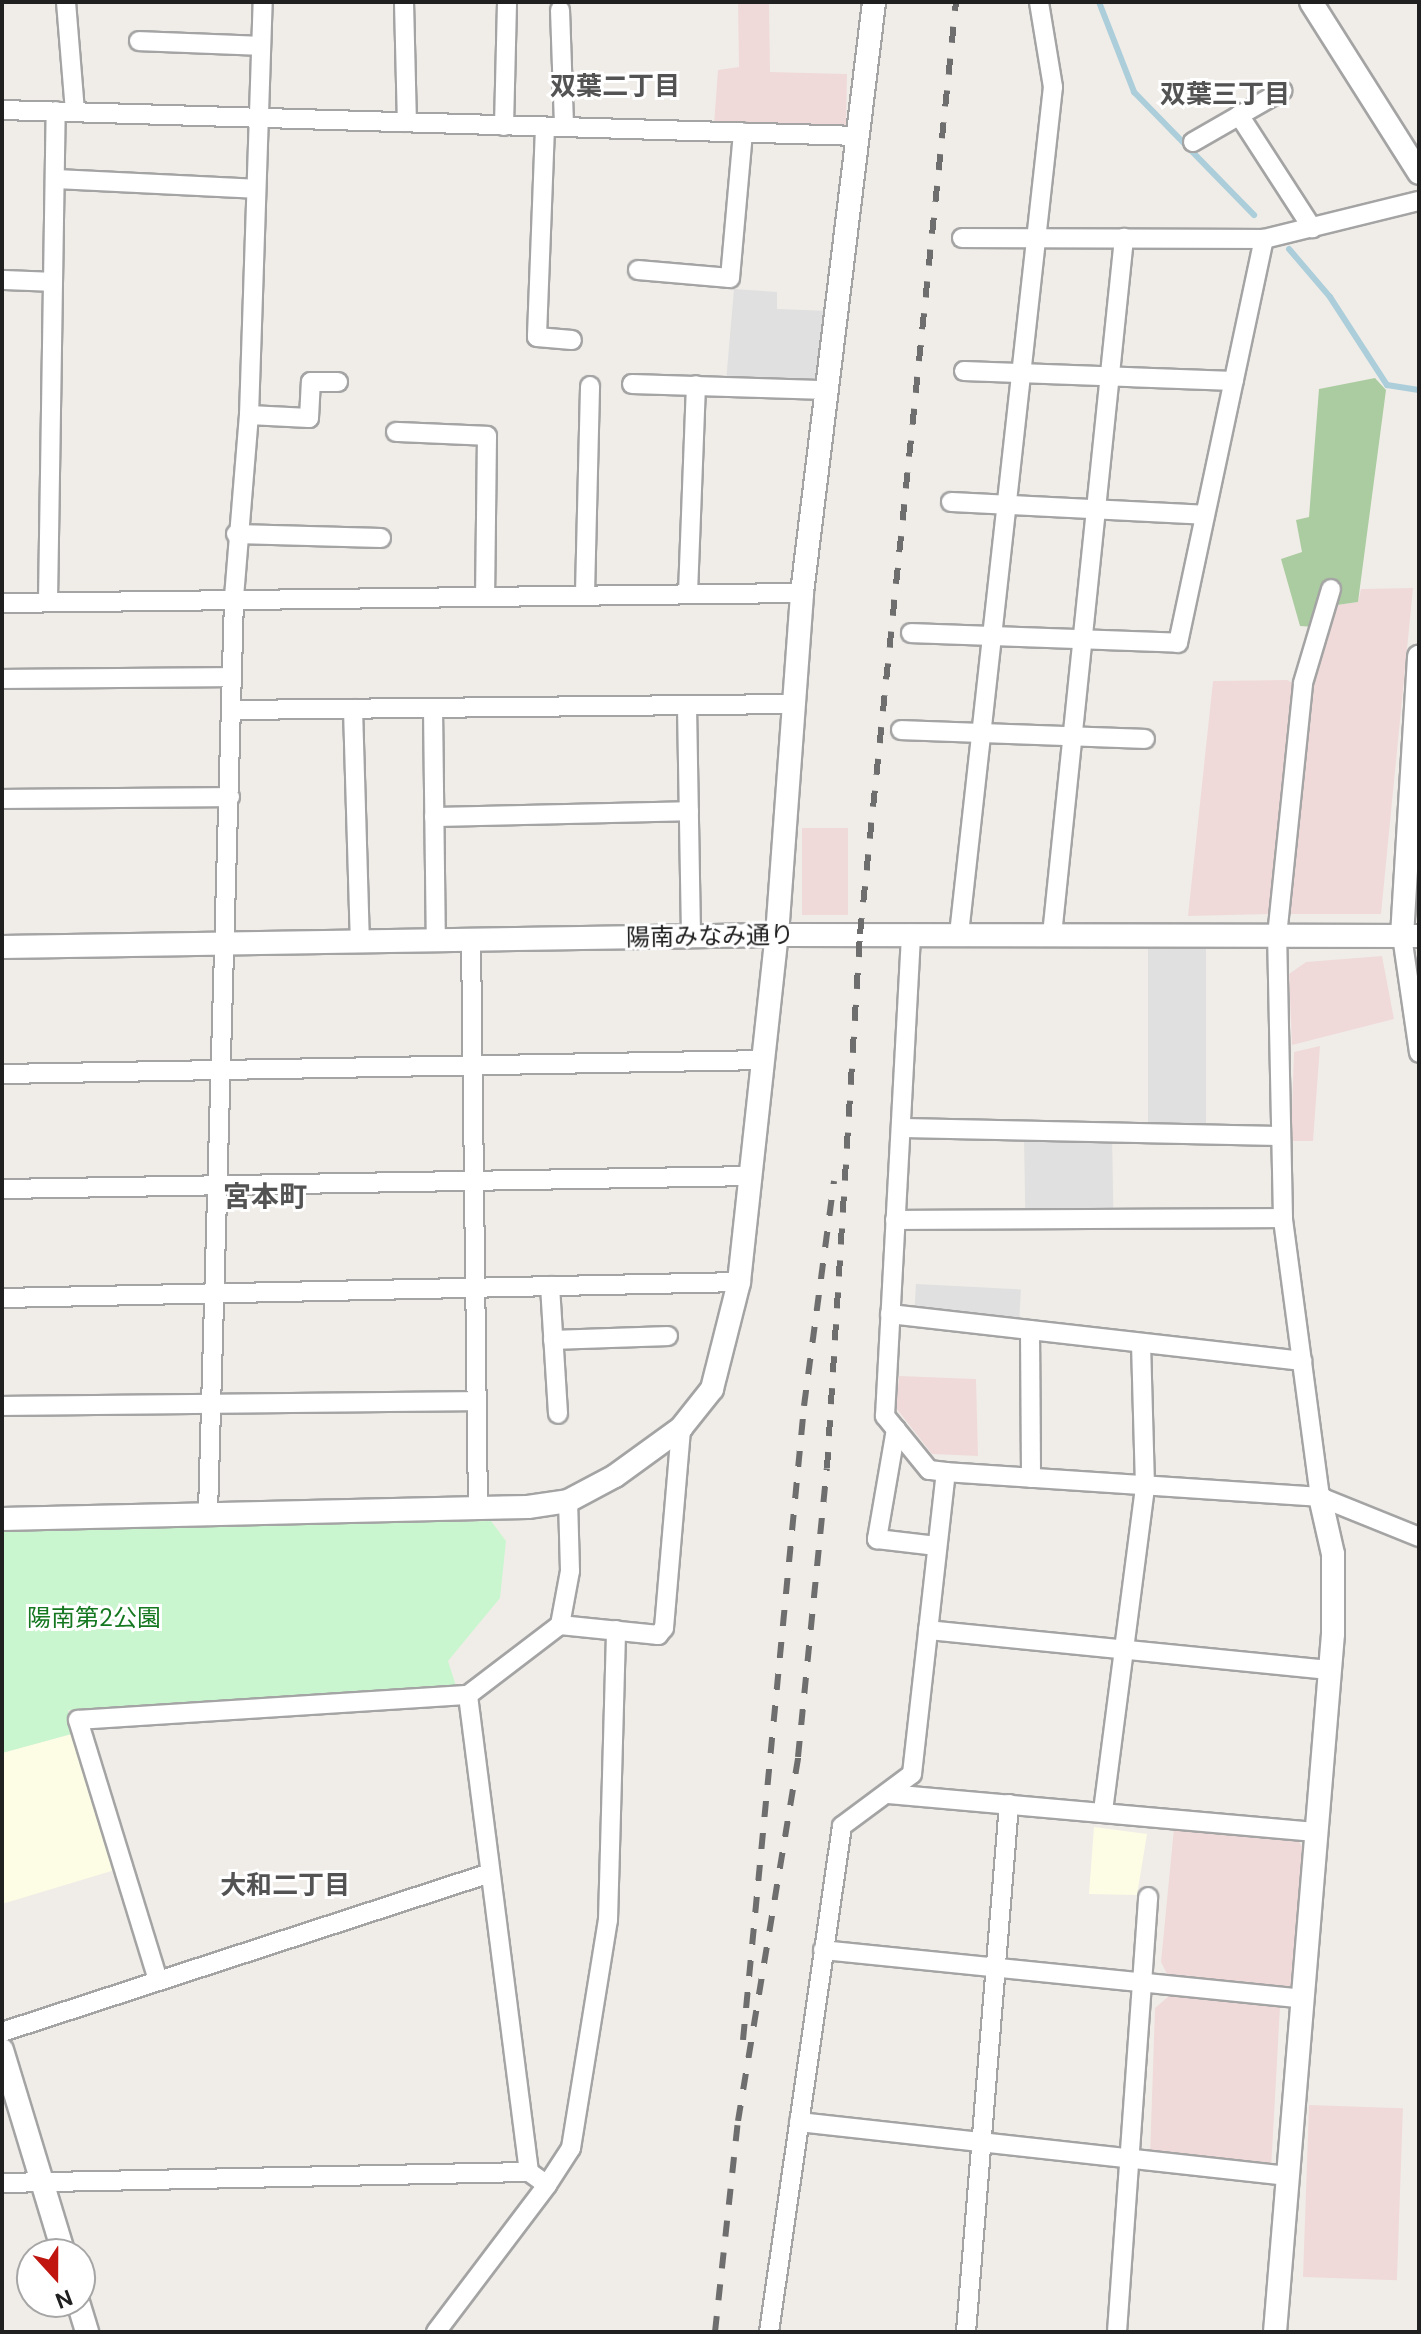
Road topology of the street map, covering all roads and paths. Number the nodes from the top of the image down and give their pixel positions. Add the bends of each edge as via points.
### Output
1 (66, 2) edge
2 (263, 2) edge
3 (404, 2) edge
4 (507, 2) edge
5 (874, 2) edge
6 (1039, 2) edge
7 (1311, 2) edge
8 (560, 10) dead end
9 (139, 41) dead end
10 (261, 46) junction
11 (1282, 91) dead end
12 (2, 110) edge
13 (65, 112) junction
14 (1239, 115) junction
15 (258, 118) junction
16 (407, 122) junction
17 (504, 126) junction
18 (554, 127) junction
19 (743, 133) junction
20 (858, 136) junction
21 (1193, 142) dead end
22 (1419, 173) edge
23 (55, 179) junction
24 (256, 189) junction
25 (1419, 201) edge
26 (1312, 228) junction
27 (962, 238) dead end
28 (1036, 238) junction
29 (1124, 238) junction
30 (1264, 239) junction
31 (638, 270) dead end
32 (2, 280) edge
33 (53, 282) junction
34 (572, 340) dead end
35 (964, 371) dead end
36 (1021, 374) junction
37 (1110, 376) junction
38 (1234, 381) junction
39 (338, 382) dead end
40 (632, 384) dead end
41 (696, 385) junction
42 (590, 386) dead end
43 (827, 390) junction
44 (249, 415) junction
45 (396, 432) dead end
46 (951, 502) dead end
47 (1006, 504) junction
48 (1096, 507) junction
49 (1205, 515) junction
50 (236, 534) junction
51 (381, 538) dead end
52 (1331, 589) dead end
53 (485, 593) junction
54 (585, 593) junction
55 (688, 593) junction
56 (802, 593) junction
57 (234, 597) junction
58 (48, 601) junction
59 (2, 603) edge
60 (911, 633) dead end
61 (992, 636) junction
62 (1082, 640) junction
63 (1419, 657) edge
64 (232, 677) junction
65 (2, 679) edge
66 (794, 704) junction
67 (687, 706) junction
68 (433, 708) junction
69 (353, 709) junction
70 (231, 710) junction
71 (1416, 726) edge
72 (901, 730) dead end
73 (981, 736) junction
74 (1072, 739) junction
75 (1145, 739) dead end
76 (230, 797) junction
77 (2, 799) edge
78 (689, 811) junction
79 (434, 817) junction
80 (1413, 836) edge
81 (911, 934) junction
82 (959, 934) junction
83 (777, 935) junction
84 (1052, 935) junction
85 (691, 936) junction
86 (1277, 936) junction
87 (1410, 936) edge
88 (471, 939) junction
89 (436, 940) junction
90 (360, 941) junction
91 (227, 943) junction
92 (2, 947) edge
93 (1419, 1053) edge
94 (763, 1060) junction
95 (473, 1063) junction
96 (2, 1074) edge
97 (222, 1074) junction
98 (901, 1128) junction
99 (1281, 1136) junction
100 (751, 1176) junction
101 (475, 1181) junction
102 (217, 1186) junction
103 (2, 1189) edge
104 (1283, 1218) junction
105 (895, 1220) junction
106 (739, 1282) junction
107 (550, 1286) junction
108 (476, 1288) junction
109 (213, 1295) junction
110 (2, 1298) edge
111 (890, 1314) junction
112 (1030, 1330) junction
113 (668, 1336) dead end
114 (553, 1340) junction
115 (1141, 1343) junction
116 (1302, 1361) junction
117 (211, 1401) junction
118 (477, 1401) junction
119 (2, 1406) edge
120 (558, 1414) dead end
121 (681, 1428) junction
122 (896, 1429) junction
123 (946, 1472) junction
124 (1031, 1478) junction
125 (1145, 1486) junction
126 (1320, 1497) junction
127 (568, 1501) junction
128 (478, 1508) junction
129 (208, 1513) junction
130 (2, 1519) edge
131 (1419, 1537) edge
132 (937, 1546) junction
133 (560, 1625) junction
134 (616, 1630) junction
135 (928, 1630) junction
136 (1124, 1649) junction
137 (1330, 1670) junction
138 (468, 1695) junction
139 (889, 1794) junction
140 (1009, 1804) junction
141 (1103, 1811) junction
142 (1317, 1832) junction
143 (487, 1874) junction
144 (1148, 1897) dead end
145 (823, 1950) junction
146 (996, 1966) junction
147 (158, 1980) junction
148 (1143, 1983) junction
149 (1303, 1999) junction
150 (2, 2032) edge
151 (2, 2050) edge
152 (799, 2122) junction
153 (982, 2143) junction
154 (1131, 2159) junction
155 (529, 2172) junction
156 (1288, 2176) junction
157 (42, 2182) junction
158 (2, 2183) edge
159 (547, 2185) junction
160 (59, 2238) edge
161 (436, 2332) edge
162 (769, 2332) edge
163 (966, 2332) edge
164 (1117, 2332) edge
165 (1275, 2332) edge

1 - 13 street
2 - 10 street
3 - 16 street
4 - 17 street
5 - 20 street
6 - 28 street via 1053,87
7 - 22 street
8 - 18 street
9 - 10 street
10 - 15 street
11 - 14 street
12 - 13 street
13 - 15 street
13 - 23 street
14 - 21 street
14 - 26 street
15 - 16 street
15 - 24 street
16 - 17 street
17 - 18 street
18 - 19 street
18 - 34 street via 537,337
19 - 20 street
19 - 31 street via 730,278
20 - 43 street
23 - 24 street
23 - 33 street
24 - 44 street
25 - 26 street
26 - 30 street
27 - 28 street
28 - 29 street
28 - 36 street
29 - 30 street
29 - 37 street
30 - 38 street
32 - 33 street
33 - 58 street
35 - 36 street
36 - 37 street
36 - 47 street
37 - 38 street
37 - 48 street
38 - 49 street
39 - 44 street via 311,382 309,418
40 - 41 street
41 - 43 street
41 - 55 street
42 - 54 street
43 - 56 street
44 - 50 street
45 - 53 street via 487,436
46 - 47 street
47 - 48 street
47 - 61 street
48 - 49 street
48 - 62 street
49 - 62 street via 1178,643
50 - 51 street
50 - 57 street
52 - 86 street via 1303,683
53 - 54 street
53 - 57 street
54 - 55 street
55 - 56 street
56 - 66 street
57 - 58 street
57 - 64 street
58 - 59 street
60 - 61 street
61 - 62 street
61 - 73 street
62 - 74 street
63 - 71 street
64 - 65 street
64 - 70 street
66 - 67 street
66 - 83 street
67 - 68 street
67 - 78 street
68 - 69 street
68 - 79 street
69 - 70 street
69 - 90 street
70 - 76 street
71 - 80 street
72 - 73 street
73 - 74 street
73 - 82 street
74 - 75 street
74 - 84 street
76 - 77 street
76 - 91 street
78 - 79 street
78 - 85 street
79 - 89 street
80 - 87 street
81 - 82 street, 陽南みなみ通り
81 - 83 street, 陽南みなみ通り
81 - 98 street
82 - 84 street, 陽南みなみ通り
83 - 85 street, 陽南みなみ通り
83 - 94 street
84 - 86 street, 陽南みなみ通り
85 - 88 street, 陽南みなみ通り
86 - 87 street, 陽南みなみ通り
86 - 99 street
87 - 93 street
88 - 89 street, 陽南みなみ通り
88 - 95 street
89 - 90 street, 陽南みなみ通り
90 - 91 street, 陽南みなみ通り
91 - 92 street, 陽南みなみ通り
91 - 97 street
94 - 95 street
94 - 100 street
95 - 97 street
95 - 101 street
96 - 97 street
97 - 102 street
98 - 99 street
98 - 105 street
99 - 104 street
100 - 101 street
100 - 106 street
101 - 102 street
101 - 108 street
102 - 103 street
102 - 109 street
104 - 105 street
104 - 116 street
105 - 111 street
106 - 107 street
106 - 121 street via 712,1389
107 - 108 street
107 - 114 street
108 - 109 street
108 - 118 street
109 - 110 street
109 - 117 street
111 - 112 street
111 - 122 street via 885,1416
112 - 115 street
112 - 124 street
113 - 114 street
114 - 120 street
115 - 116 street
115 - 125 street
116 - 126 street
117 - 118 street
117 - 119 street
117 - 129 street
118 - 128 street
121 - 127 street via 615,1476
121 - 134 street via 664,1628 658,1635
122 - 123 street via 929,1470
122 - 132 street via 877,1539
123 - 124 street
123 - 132 street
124 - 125 street
125 - 126 street
125 - 136 street
126 - 131 street
126 - 137 street via 1333,1554
127 - 128 street
127 - 133 street via 570,1571
128 - 129 street
129 - 130 street
132 - 135 street
133 - 134 street
133 - 138 street
134 - 159 street via 608,1920 571,2148
135 - 136 street
135 - 139 street via 912,1774
136 - 137 street
136 - 141 street
137 - 142 street
138 - 143 street
138 - 147 street via 78,1720
139 - 140 street
139 - 145 street via 842,1826
140 - 141 street
140 - 146 street
141 - 142 street
142 - 149 street
143 - 147 street
143 - 155 street
144 - 148 street
145 - 146 street
145 - 152 street
146 - 148 street
146 - 153 street
147 - 150 street
148 - 149 street
148 - 154 street
149 - 156 street
151 - 157 street
152 - 153 street
152 - 162 street
153 - 154 street
153 - 163 street
154 - 156 street
154 - 164 street
155 - 157 street
155 - 159 street
156 - 165 street
157 - 158 street
157 - 160 street
159 - 161 street

